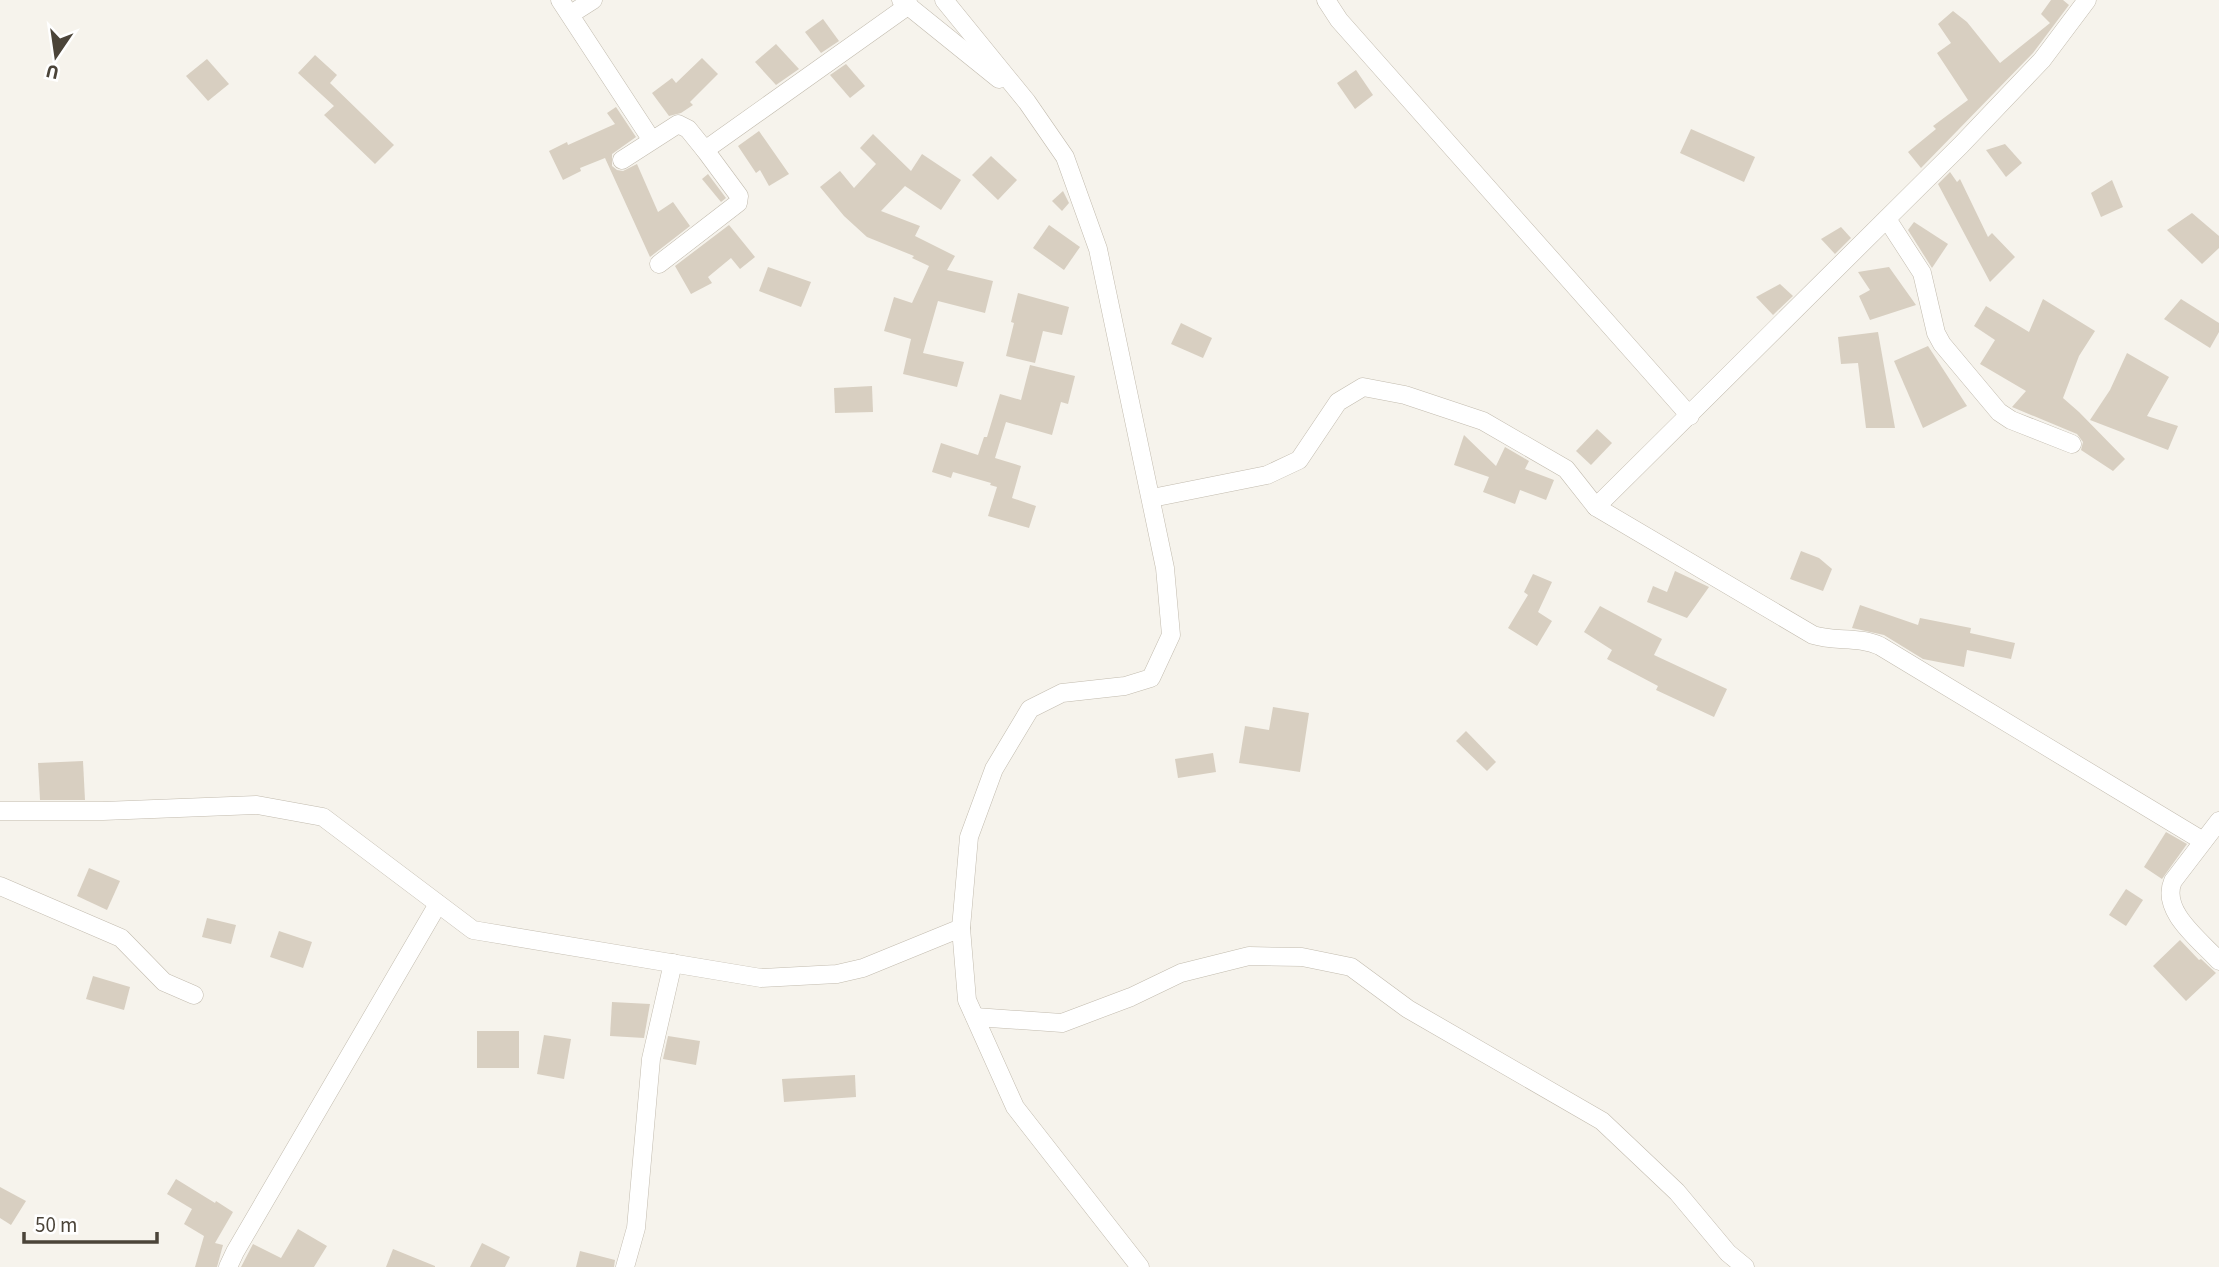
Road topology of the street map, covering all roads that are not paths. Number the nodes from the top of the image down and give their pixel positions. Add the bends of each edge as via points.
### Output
1 (593, 0) edge
2 (944, 0) edge
3 (1326, 0) edge
4 (2087, 0) edge
5 (905, 3) edge
6 (566, 7) edge
7 (1027, 102) junction
8 (651, 139) junction
9 (705, 149) junction
10 (622, 160) dead end
11 (1887, 219) junction
12 (659, 264) dead end
13 (1690, 416) junction
14 (2072, 444) dead end
15 (1152, 498) junction
16 (1596, 507) junction
17 (0, 811) edge
18 (2219, 821) edge
19 (2203, 841) junction
20 (0, 886) edge
21 (438, 904) junction
22 (961, 928) junction
23 (2219, 961) edge
24 (673, 963) junction
25 (194, 995) dead end
26 (975, 1017) junction
27 (228, 1267) edge
28 (625, 1267) edge
29 (1140, 1267) edge
30 (1745, 1267) edge

1 - 6 street
2 - 7 street
3 - 13 street
4 - 11 street via 2042,60
5 - 7 street
5 - 9 street
6 - 8 street
7 - 15 street via 1065,157 1098,249
8 - 9 street via 677,124 688,129
8 - 10 street
9 - 12 street via 739,196 738,203
11 - 13 street
11 - 14 street via 1922,273 1942,344 1988,402 2011,420
13 - 16 street
15 - 16 street via 1267,475 1299,460 1338,402 1363,387 1483,421 1566,469
15 - 22 street via 1166,568 1171,635 1151,678 1062,694 1030,709 994,769 969,837
16 - 19 street via 1813,635 1880,646
17 - 21 street via 257,805 323,817
18 - 19 street
19 - 23 street via 2173,881 2169,902
20 - 25 street via 121,938 164,982
21 - 24 street via 473,930
21 - 27 street
22 - 24 street via 863,968 836,974 761,978
22 - 26 street via 967,1000
24 - 28 street via 651,1059 636,1228
26 - 29 street via 1015,1107
26 - 30 street via 1062,1023 1181,973 1249,956 1302,957 1352,967 1408,1009 1602,1121 1677,1192

